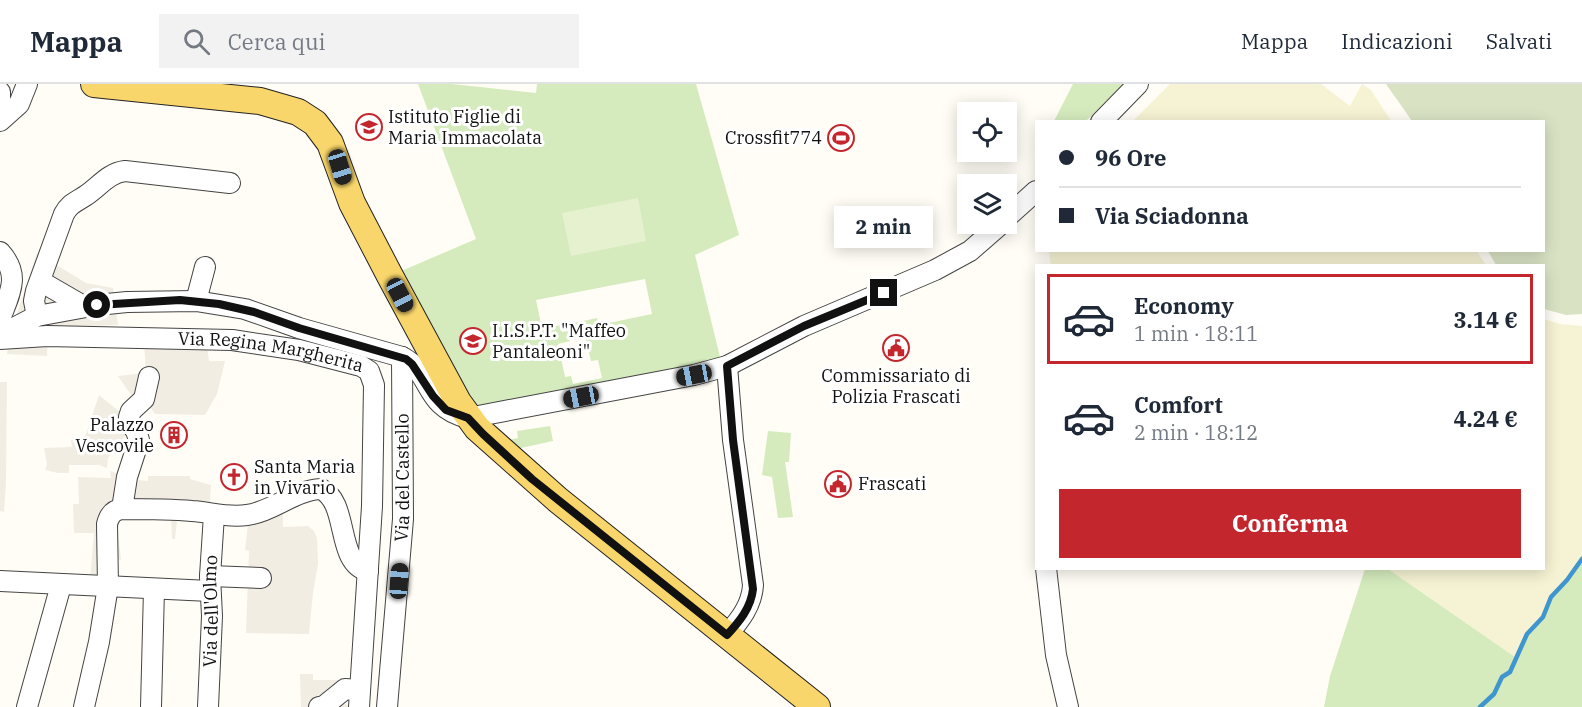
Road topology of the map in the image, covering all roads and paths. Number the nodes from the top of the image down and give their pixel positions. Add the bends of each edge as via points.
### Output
1 (27, 84) edge
2 (94, 84) edge
3 (1138, 84) edge
4 (0, 92) edge
5 (0, 108) edge
6 (1103, 120) edge
7 (0, 121) edge
8 (230, 183) dead end
9 (1035, 192) edge
10 (1017, 208) edge
11 (990, 234) edge
12 (0, 252) edge
13 (205, 267) dead end
14 (39, 281) junction
15 (196, 301) junction
16 (85, 307) junction
17 (0, 319) edge
18 (36, 327) junction
19 (0, 337) edge
20 (402, 357) junction
21 (727, 366) junction
22 (149, 376) dead end
23 (468, 418) junction
24 (122, 508) junction
25 (214, 515) junction
26 (1046, 570) edge
27 (368, 571) junction
28 (261, 578) dead end
29 (0, 581) edge
30 (210, 584) junction
31 (61, 585) junction
32 (108, 586) junction
33 (154, 589) junction
34 (727, 635) junction
35 (359, 699) edge
36 (27, 707) edge
37 (84, 707) edge
38 (151, 707) edge
39 (208, 707) edge
40 (319, 707) edge
41 (387, 707) edge
42 (817, 707) edge
43 (1068, 707) edge

1 - 7 street via 19,104
2 - 23 main road via 274,104 308,117 332,147 352,203 375,249
3 - 6 street
4 - 5 street
8 - 14 street via 125,171 109,176 66,210
9 - 10 street
11 - 21 street via 970,251 935,270 804,326
12 - 17 street via 10,266 13,281
13 - 15 street
14 - 16 street
14 - 18 street via 34,301
15 - 16 street
15 - 20 street via 244,309
16 - 18 street
18 - 19 street
18 - 27 street, Via Regina Margherita via 232,340 299,350 365,367 374,385
20 - 23 street via 412,364 443,407
20 - 41 street, Via del Castello via 403,519
21 - 23 street
21 - 34 street via 752,579 749,603
22 - 24 street via 144,399 129,417 139,440
23 - 34 main road via 532,479
24 - 25 street
24 - 32 street via 112,513 107,524
25 - 27 street via 253,514 321,489 329,495 337,512 352,560
25 - 30 street, Via dell'Olmo
26 - 43 street via 1056,655
27 - 35 street, Via Regina Margherita
28 - 30 street
29 - 31 street
30 - 33 street
30 - 39 street, Via dell'Olmo
31 - 32 street
31 - 36 street
32 - 33 street
32 - 37 street
33 - 38 street
34 - 42 main road
35 - 40 street via 345,689

